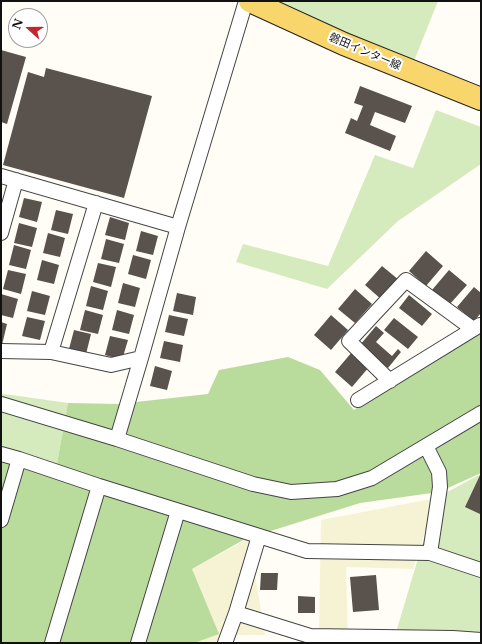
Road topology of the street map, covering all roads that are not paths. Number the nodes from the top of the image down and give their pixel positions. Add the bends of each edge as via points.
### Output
1 (246, 1) edge
2 (250, 1) edge
3 (481, 99) edge
4 (1, 176) edge
5 (16, 180) junction
6 (96, 203) junction
7 (178, 227) junction
8 (1, 233) edge
9 (477, 327) edge
10 (1, 351) edge
11 (51, 352) junction
12 (142, 358) junction
13 (390, 381) junction
14 (358, 400) dead end
15 (1, 404) edge
16 (481, 413) edge
17 (117, 439) junction
18 (426, 446) junction
19 (1, 454) edge
20 (19, 458) junction
21 (99, 486) junction
22 (178, 511) junction
23 (1, 520) edge
24 (259, 536) junction
25 (430, 553) junction
26 (481, 570) edge
27 (236, 613) junction
28 (309, 639) edge
29 (481, 640) edge
30 (453, 641) edge
31 (52, 643) edge
32 (138, 643) edge
33 (225, 643) edge

1 - 7 street
2 - 3 main road, 磐田インター線 via 344,44
4 - 5 street
5 - 6 street
5 - 8 street
6 - 7 street
6 - 11 street
7 - 12 street
9 - 13 street
9 - 13 street via 406,280 348,341
10 - 11 street
11 - 12 street via 111,365
12 - 17 street
13 - 14 street
15 - 17 street
16 - 18 street
17 - 18 street via 253,484 291,492 337,489 372,478
18 - 25 street via 438,472 440,487
19 - 20 street
20 - 21 street
20 - 23 street
21 - 22 street
21 - 31 street
22 - 24 street
22 - 32 street
24 - 25 street via 307,551
24 - 27 street
25 - 26 street
27 - 28 street
27 - 33 street
28 - 30 street
29 - 30 street

